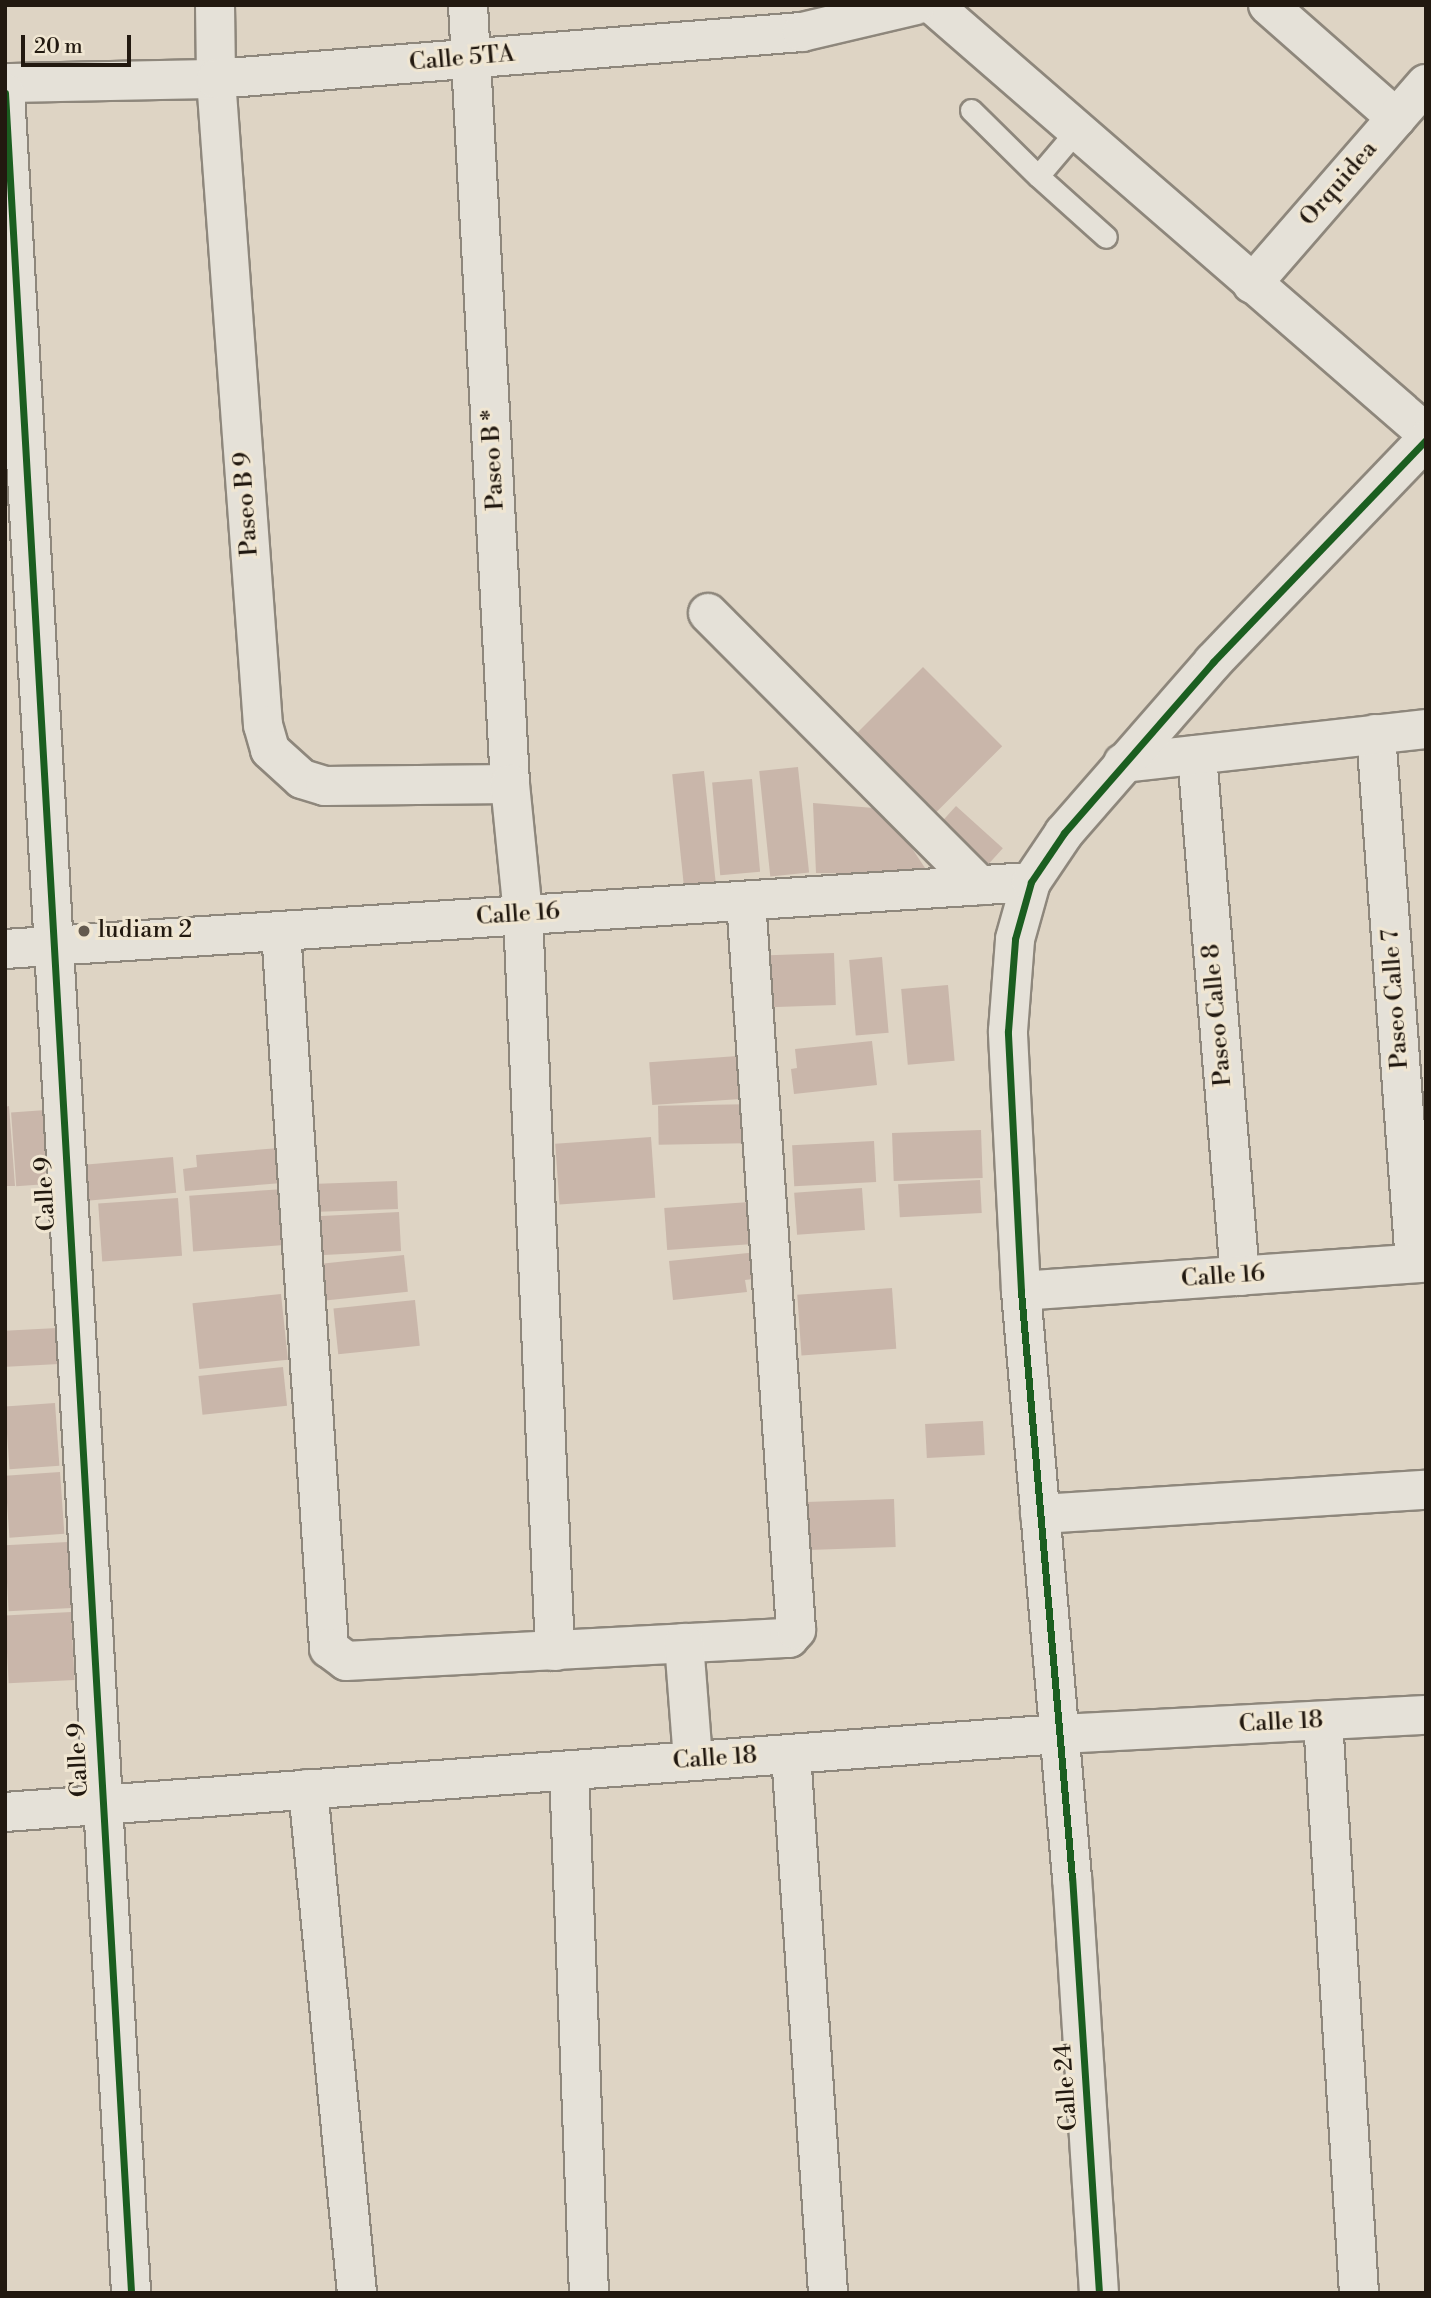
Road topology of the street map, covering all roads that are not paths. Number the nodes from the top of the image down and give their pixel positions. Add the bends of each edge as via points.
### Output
1 (215, 5) edge
2 (468, 5) edge
3 (916, 5) edge
4 (933, 5) edge
5 (1268, 5) edge
6 (473, 58) junction
7 (216, 79) junction
8 (5, 83) edge
9 (1426, 84) edge
10 (5, 93) edge
11 (971, 110) dead end
12 (1396, 118) junction
13 (1077, 130) junction
14 (1038, 176) junction
15 (1106, 237) dead end
16 (1252, 284) junction
17 (1426, 433) edge
18 (1426, 440) edge
19 (708, 613) dead end
20 (1426, 729) edge
21 (1376, 734) junction
22 (1196, 755) junction
23 (1123, 763) junction
24 (510, 784) junction
25 (1031, 882) junction
26 (979, 886) junction
27 (746, 901) junction
28 (523, 915) junction
29 (281, 931) junction
30 (52, 946) junction
31 (5, 949) edge
32 (1420, 1263) edge
33 (1240, 1276) junction
34 (1021, 1291) junction
35 (1426, 1490) edge
36 (1040, 1514) junction
37 (684, 1643) junction
38 (555, 1651) junction
39 (1426, 1716) edge
40 (1323, 1721) junction
41 (1060, 1734) junction
42 (791, 1754) junction
43 (694, 1761) junction
44 (569, 1771) junction
45 (307, 1789) junction
46 (100, 1804) junction
47 (5, 1812) edge
48 (131, 2293) edge
49 (357, 2293) edge
50 (589, 2293) edge
51 (828, 2293) edge
52 (1099, 2293) edge
53 (1359, 2293) edge

1 - 7 street, Paseo B 9
2 - 6 street, Paseo B *
3 - 6 street, Calle 5TA via 802,32
4 - 13 street
5 - 12 street
6 - 7 street, Calle 5TA
6 - 24 street, Paseo B *
7 - 8 street, Calle 5TA
7 - 24 street, Paseo B 9 via 263,725 270,750 302,779 325,786
9 - 12 street, Orquidea
10 - 30 street, Calle 9
11 - 14 lane
12 - 16 street, Orquidea
13 - 14 lane
13 - 16 street
14 - 15 lane
16 - 17 street
18 - 23 street
19 - 26 street
20 - 21 street
21 - 22 street
21 - 32 street, Paseo Calle 7
22 - 23 street
22 - 33 street, Paseo Calle 8
23 - 25 street
24 - 28 street, Paseo B *
25 - 26 street, Calle 16
25 - 34 street, Calle 24 via 1014,939 1008,1031
26 - 27 street, Calle 16
27 - 28 street, Calle 16
27 - 37 street via 796,1630 789,1638
28 - 29 street, Calle 16
28 - 38 street, Paseo B *
29 - 30 street, Calle 16
29 - 38 street via 329,1648 346,1661
30 - 31 street, Calle 16
30 - 46 street, Calle 9
32 - 33 street, Calle 16
33 - 34 street, Calle 16
34 - 36 street, Calle 24
35 - 36 street
36 - 41 street, Calle 24
37 - 38 street
37 - 43 street
39 - 40 street, Calle 18
40 - 41 street, Calle 18
40 - 53 street
41 - 42 street, Calle 18
41 - 52 street, Calle 24
42 - 43 street, Calle 18
42 - 51 street
43 - 44 street, Calle 18
44 - 45 street, Calle 18
44 - 50 street
45 - 46 street, Calle 18
45 - 49 street
46 - 47 street, Calle 18
46 - 48 street, Calle 9

